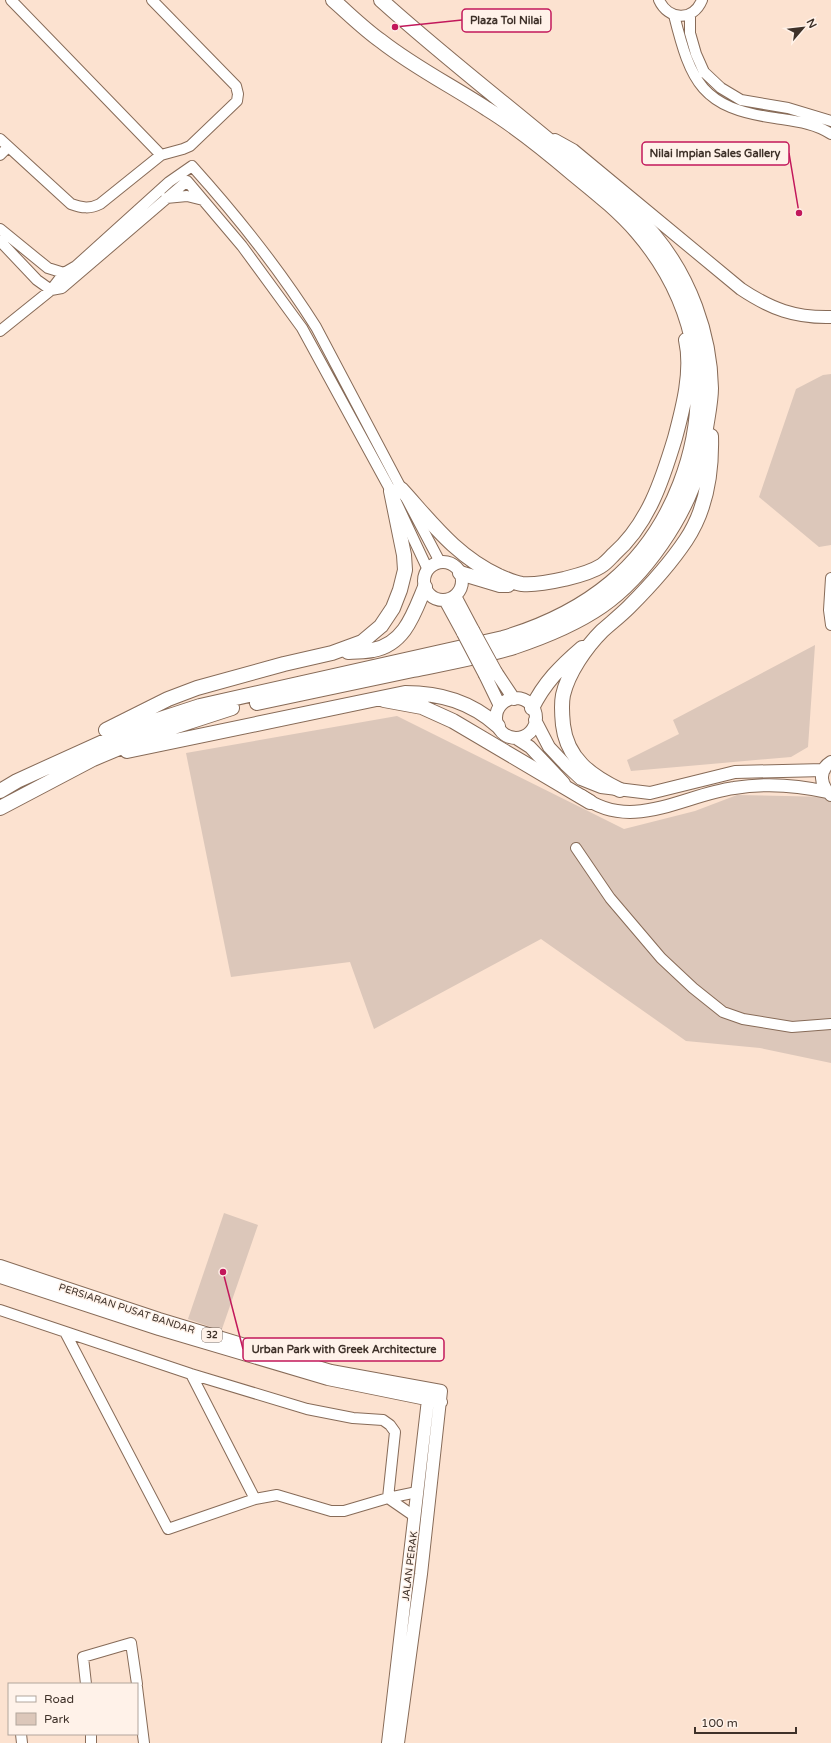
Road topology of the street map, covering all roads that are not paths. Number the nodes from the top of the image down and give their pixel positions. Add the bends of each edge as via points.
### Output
1 (10, 0) edge
2 (152, 0) edge
3 (333, 0) edge
4 (381, 0) edge
5 (659, 0) edge
6 (702, 0) edge
7 (690, 14) junction
8 (674, 15) junction
9 (831, 121) edge
10 (532, 126) junction
11 (831, 134) edge
12 (0, 139) edge
13 (8, 146) junction
14 (0, 155) edge
15 (161, 155) junction
16 (184, 177) junction
17 (166, 198) junction
18 (203, 200) junction
19 (0, 228) edge
20 (0, 241) edge
21 (64, 273) junction
22 (37, 280) junction
23 (51, 290) junction
24 (33, 304) junction
25 (683, 306) junction
26 (831, 316) edge
27 (0, 331) edge
28 (710, 405) junction
29 (396, 490) junction
30 (440, 562) junction
31 (428, 570) junction
32 (460, 573) junction
33 (831, 578) edge
34 (521, 584) junction
35 (425, 587) junction
36 (450, 598) junction
37 (831, 625) edge
38 (601, 632) junction
39 (332, 653) junction
40 (490, 674) junction
41 (376, 699) junction
42 (514, 699) junction
43 (500, 706) junction
44 (534, 714) junction
45 (498, 726) junction
46 (516, 738) junction
47 (93, 759) junction
48 (827, 766) edge
49 (17, 781) junction
50 (620, 790) junction
51 (0, 791) edge
52 (829, 793) edge
53 (590, 802) junction
54 (0, 808) edge
55 (576, 848) dead end
56 (831, 1024) edge
57 (0, 1266) edge
58 (0, 1278) edge
59 (0, 1310) edge
60 (65, 1332) junction
61 (191, 1374) junction
62 (429, 1394) junction
63 (441, 1396) joint
64 (417, 1492) junction
65 (388, 1498) junction
66 (255, 1499) junction
67 (428, 1510) junction
68 (414, 1520) junction
69 (86, 1683) edge
70 (137, 1683) edge
71 (138, 1695) edge
72 (144, 1743) edge
73 (388, 1743) edge
74 (398, 1743) edge

1 - 15 street
2 - 15 street via 236,86 238,94 237,101 190,146
3 - 25 highway via 382,42 488,109 537,144 588,187 637,232 663,268
4 - 10 highway
5 - 8 street via 662,7
6 - 7 street
7 - 8 street
7 - 9 street via 690,33 696,54 704,72 721,88 741,100 788,108
8 - 11 street via 689,65 698,82 710,96 725,106 748,115 797,121 824,129
10 - 26 main road via 573,150 741,289 764,304 798,315
10 - 28 highway via 618,199 655,236 673,262 695,307 705,335 709,361
12 - 13 street
13 - 14 street
13 - 15 street via 71,204 82,208 92,208 100,204
16 - 17 street
16 - 18 street
16 - 21 street via 76,266
16 - 29 street via 198,172 297,296 334,357
17 - 18 street via 187,196
17 - 23 street via 70,283
18 - 29 street via 242,246 302,328
19 - 21 street via 48,268
20 - 22 street
21 - 23 street
22 - 23 street
22 - 24 street
23 - 24 street
24 - 27 street
25 - 34 highway via 681,320 686,344 685,396 656,496 642,522 626,544 601,566 549,582
25 - 49 highway via 694,343 698,369 698,401 687,467 676,494 649,541 629,565 594,596 546,623 503,638 193,708 136,726
28 - 38 highway via 712,452 706,493 696,521 686,539 655,580
28 - 47 highway via 699,468 679,515 644,566 618,593 601,606 562,627 513,647 222,710
29 - 30 street
29 - 31 street
29 - 34 highway via 457,550 479,566
29 - 39 highway via 404,570 393,608 381,626 362,642
30 - 31 main road
30 - 32 main road via 452,564
31 - 35 main road via 425,575
32 - 34 highway via 500,585
32 - 36 main road via 462,585
33 - 37 street
35 - 36 main road via 433,597
35 - 39 highway via 408,626 392,643 373,650
36 - 40 main road, bridge
38 - 44 highway via 550,677 540,691
38 - 50 highway via 583,655 563,695 564,733 571,752 582,766 597,779
39 - 49 highway via 284,664 168,698
40 - 42 main road
40 - 43 main road
41 - 45 highway via 411,693 447,697 484,714
41 - 47 highway
41 - 53 highway via 422,707 452,721
42 - 43 main road
42 - 44 main road via 524,701
43 - 45 main road via 496,716
44 - 46 main road via 534,726 527,735
44 - 50 main road via 549,747 581,779 601,787
45 - 46 main road via 505,735
46 - 53 main road via 530,747 560,779
47 - 54 highway
48 - 50 main road via 735,772 650,793
48 - 52 main road via 822,782
49 - 51 highway
52 - 53 main road via 803,786 734,788 634,813 616,811
55 - 56 street via 610,898 661,958 723,1012 743,1019 792,1027
57 - 62 main road, PERSIARAN PUSAT BANDAR / 32 via 159,1319 331,1371
58 - 62 main road, PERSIARAN PUSAT BANDAR / 32 via 328,1379
59 - 60 street
60 - 61 street
60 - 66 street via 168,1529
61 - 65 street via 307,1409 353,1418 383,1420 395,1432
61 - 66 street
62 - 63 main road, PERSIARAN PUSAT BANDAR / 32
62 - 64 main road, JALAN PERAK
63 - 67 main road, JALAN PERAK
64 - 65 street
64 - 68 main road, JALAN PERAK
65 - 66 street via 344,1511 331,1510 277,1495
65 - 68 street
67 - 68 main road
67 - 74 main road, JALAN PERAK
68 - 73 main road, JALAN PERAK
69 - 70 street via 83,1657 131,1643
71 - 72 street

